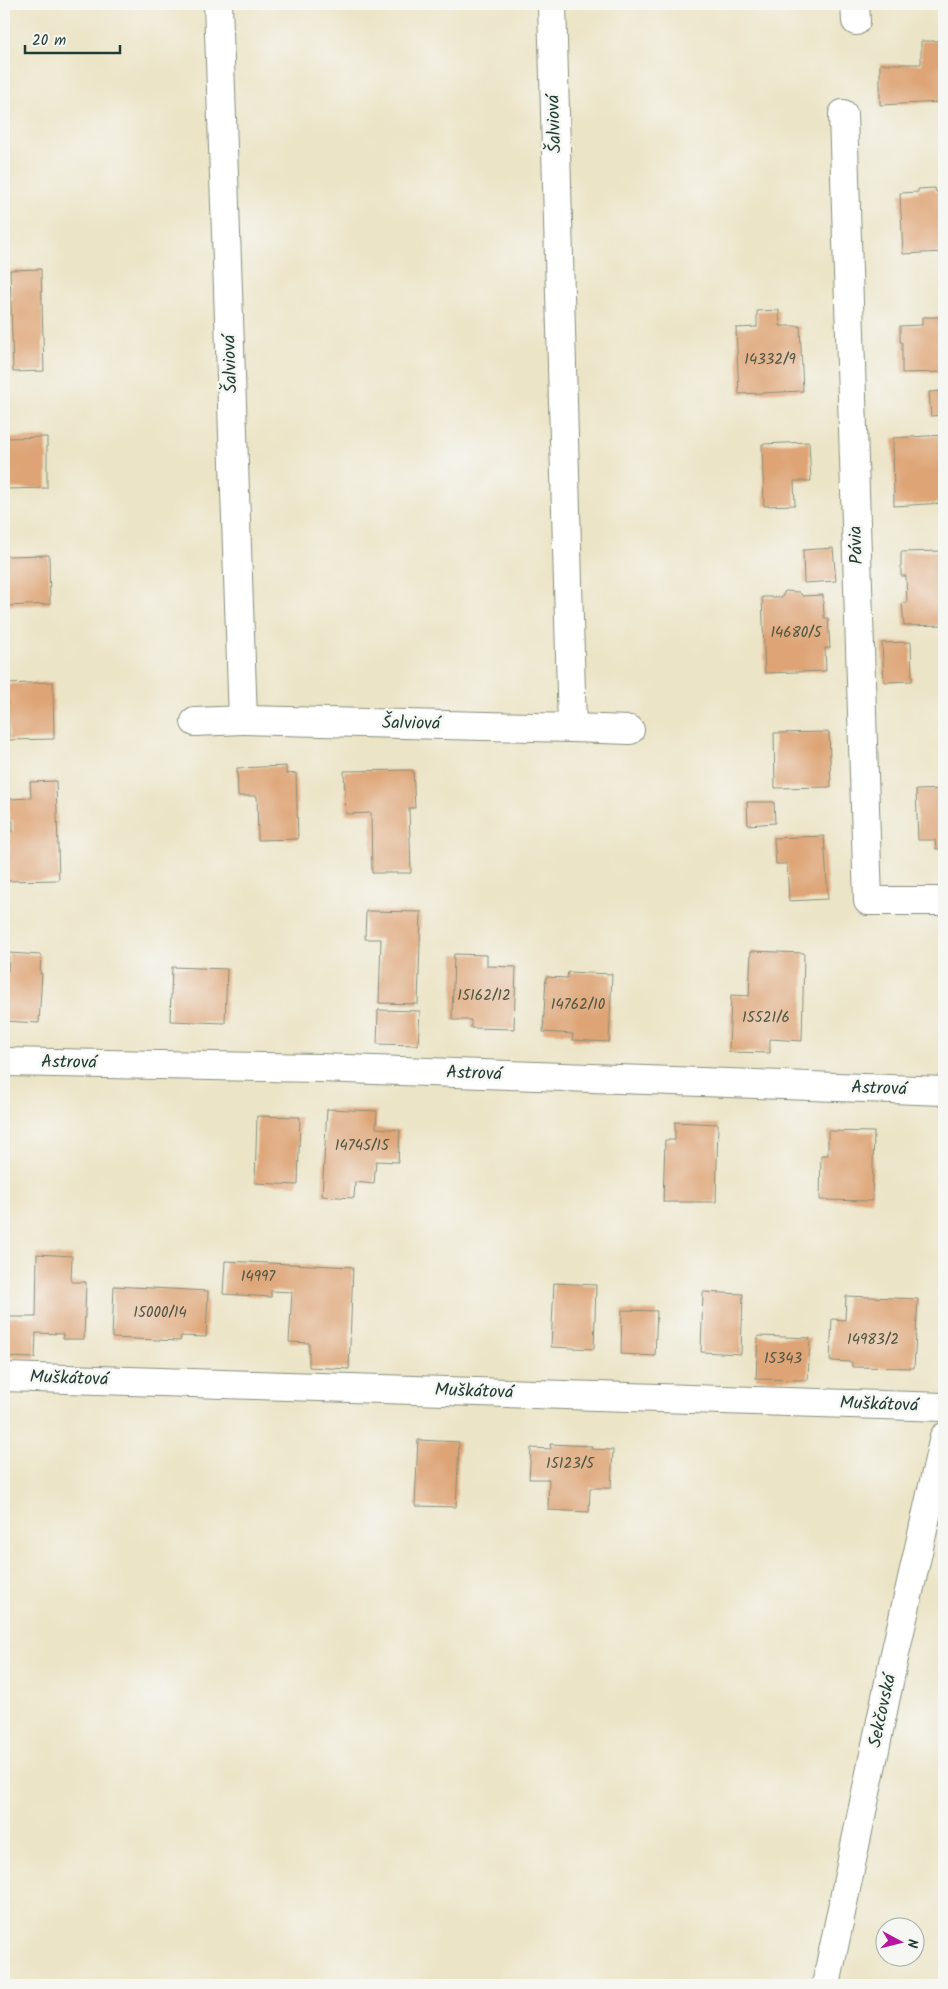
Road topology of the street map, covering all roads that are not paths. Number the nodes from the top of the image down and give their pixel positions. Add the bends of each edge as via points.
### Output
1 (218, 4) edge
2 (552, 4) edge
3 (843, 114) dead end
4 (243, 720) junction
5 (195, 722) dead end
6 (572, 728) junction
7 (630, 730) dead end
8 (944, 901) edge
9 (4, 1062) edge
10 (944, 1091) edge
11 (4, 1377) edge
12 (944, 1407) edge
13 (944, 1437) edge
14 (826, 1985) edge

1 - 4 street, Šalviová
2 - 6 street, Šalviová
3 - 8 street, Pávia via 868,901
4 - 5 street
4 - 6 street, Šalviová
6 - 7 street
9 - 10 street, Astrová via 320,1068
11 - 12 street, Muškátová
13 - 14 street, Sekčovská

